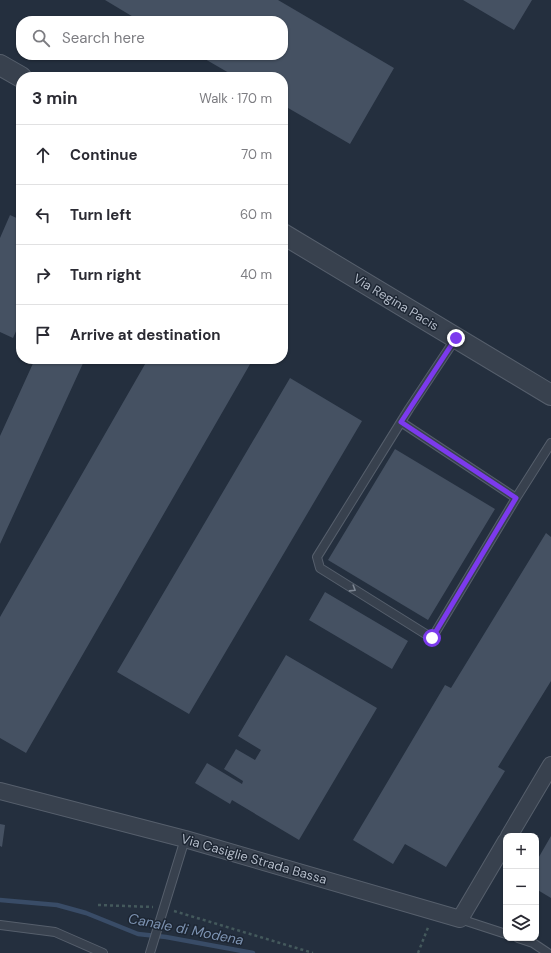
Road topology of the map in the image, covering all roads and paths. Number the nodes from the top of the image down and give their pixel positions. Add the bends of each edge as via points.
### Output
1 (0, 65) edge
2 (16, 74) edge
3 (288, 237) edge
4 (456, 338) junction
5 (551, 395) edge
6 (401, 422) junction
7 (551, 443) edge
8 (516, 498) junction
9 (551, 765) edge
10 (0, 791) edge
11 (511, 833) edge
12 (185, 839) junction
13 (503, 845) edge
14 (98, 905) dead end
15 (163, 908) junction
16 (434, 912) junction
17 (460, 919) junction
18 (0, 925) edge
19 (503, 933) edge
20 (527, 941) edge
21 (103, 953) edge
22 (150, 953) edge
23 (313, 953) edge
24 (418, 953) edge
25 (548, 953) edge

1 - 2 street
3 - 4 street, Via Regina Pacis
4 - 5 street, Via Regina Pacis
4 - 6 lane
6 - 8 lane
6 -> 8 lane via 317,557 320,568 432,638
7 - 8 lane
9 - 11 street
10 - 12 street, Via Casiglie Strada Bassa
12 - 15 lane
12 - 16 street, Via Casiglie Strada Bassa
13 - 17 street
14 - 15 path
15 - 22 lane
15 - 23 path
16 - 17 street, Via Casiglie Strada Bassa
16 - 24 path
17 - 19 lane, Via Casiglie Strada Bassa
18 - 21 lane via 55,932
20 - 25 lane

